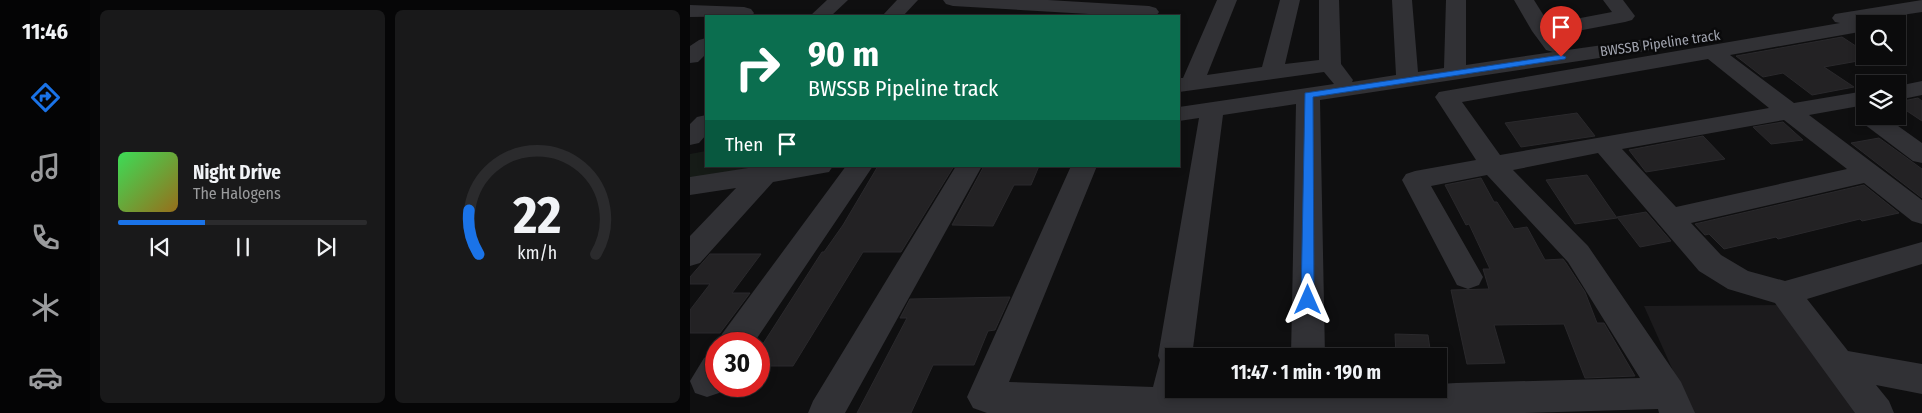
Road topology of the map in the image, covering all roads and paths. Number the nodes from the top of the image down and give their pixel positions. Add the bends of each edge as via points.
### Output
1 (760, 0) edge
2 (838, 0) edge
3 (908, 0) edge
4 (953, 0) edge
5 (1227, 0) edge
6 (1290, 0) edge
7 (1329, 0) edge
8 (1402, 0) edge
9 (1456, 0) edge
10 (1524, 0) edge
11 (1613, 0) edge
12 (1865, 0) edge
13 (987, 6) edge
14 (1922, 6) edge
15 (1060, 8) edge
16 (1150, 9) edge
17 (690, 11) edge
18 (742, 15) edge
19 (821, 15) edge
20 (893, 15) edge
21 (1877, 15) edge
22 (1890, 15) edge
23 (1922, 16) edge
24 (1906, 17) edge
25 (1856, 21) edge
26 (1856, 27) edge
27 (1542, 31) junction
28 (1712, 52) junction
29 (1561, 57) junction
30 (1330, 65) junction
31 (1455, 72) junction
32 (1272, 73) junction
33 (1408, 79) junction
34 (1488, 80) junction
35 (1185, 84) edge
36 (1349, 88) junction
37 (1922, 88) edge
38 (1906, 91) edge
39 (1308, 95) junction
40 (1856, 108) edge
41 (1212, 109) junction
42 (1790, 112) junction
43 (1180, 114) edge
44 (705, 123) edge
45 (1883, 125) edge
46 (690, 137) edge
47 (1604, 144) junction
48 (705, 148) edge
49 (690, 150) edge
50 (1922, 155) edge
51 (1493, 165) junction
52 (814, 167) edge
53 (859, 167) edge
54 (968, 167) edge
55 (1084, 167) edge
56 (1869, 173) junction
57 (764, 175) junction
58 (690, 186) edge
59 (1922, 214) edge
60 (1671, 218) junction
61 (1922, 253) edge
62 (690, 255) edge
63 (1468, 277) dead end
64 (1785, 293) junction
65 (742, 332) edge
66 (1176, 348) edge
67 (1308, 348) edge
68 (1841, 364) junction
69 (1922, 379) edge
70 (1307, 403) edge
71 (1673, 403) edge
72 (1167, 408) edge
73 (826, 413) edge
74 (1876, 413) edge

1 - 18 street
2 - 19 street
3 - 20 street
4 - 13 street
5 - 35 street
6 - 32 street
7 - 30 street
8 - 33 street
9 - 31 street
10 - 27 street
11 - 27 street via 1625,16
12 - 21 street
13 - 15 street
14 - 22 street, BWSSB Pipeline track
15 - 16 street
17 - 18 street
23 - 24 street
25 - 29 street, BWSSB Pipeline track
26 - 28 street
27 - 29 street
28 - 34 street
28 - 42 street
29 - 34 street, BWSSB Pipeline track
30 - 32 street
30 - 36 street
31 - 33 street, BWSSB Pipeline track
31 - 34 street, BWSSB Pipeline track
32 - 35 street
33 - 36 street, BWSSB Pipeline track
34 - 51 street via 1447,97
36 - 39 street, BWSSB Pipeline track
37 - 38 street
39 - 41 street, BWSSB Pipeline track
39 - 67 street
40 - 42 street
41 - 43 street, BWSSB Pipeline track
41 - 66 street
42 - 47 street
42 - 56 street
44 - 46 street
45 - 50 street
47 - 51 street
47 - 60 street
48 - 49 street
51 - 63 street via 1415,180
51 - 71 street via 1578,254
52 - 57 street
53 - 65 street
54 - 73 street
55 - 72 street via 985,398
56 - 59 street
56 - 60 street
57 - 58 street
57 - 62 street
60 - 64 street via 1719,270 1739,281
61 - 64 street
64 - 68 street
68 - 69 street
68 - 74 street
70 - 71 street via 1456,399
70 - 72 street

